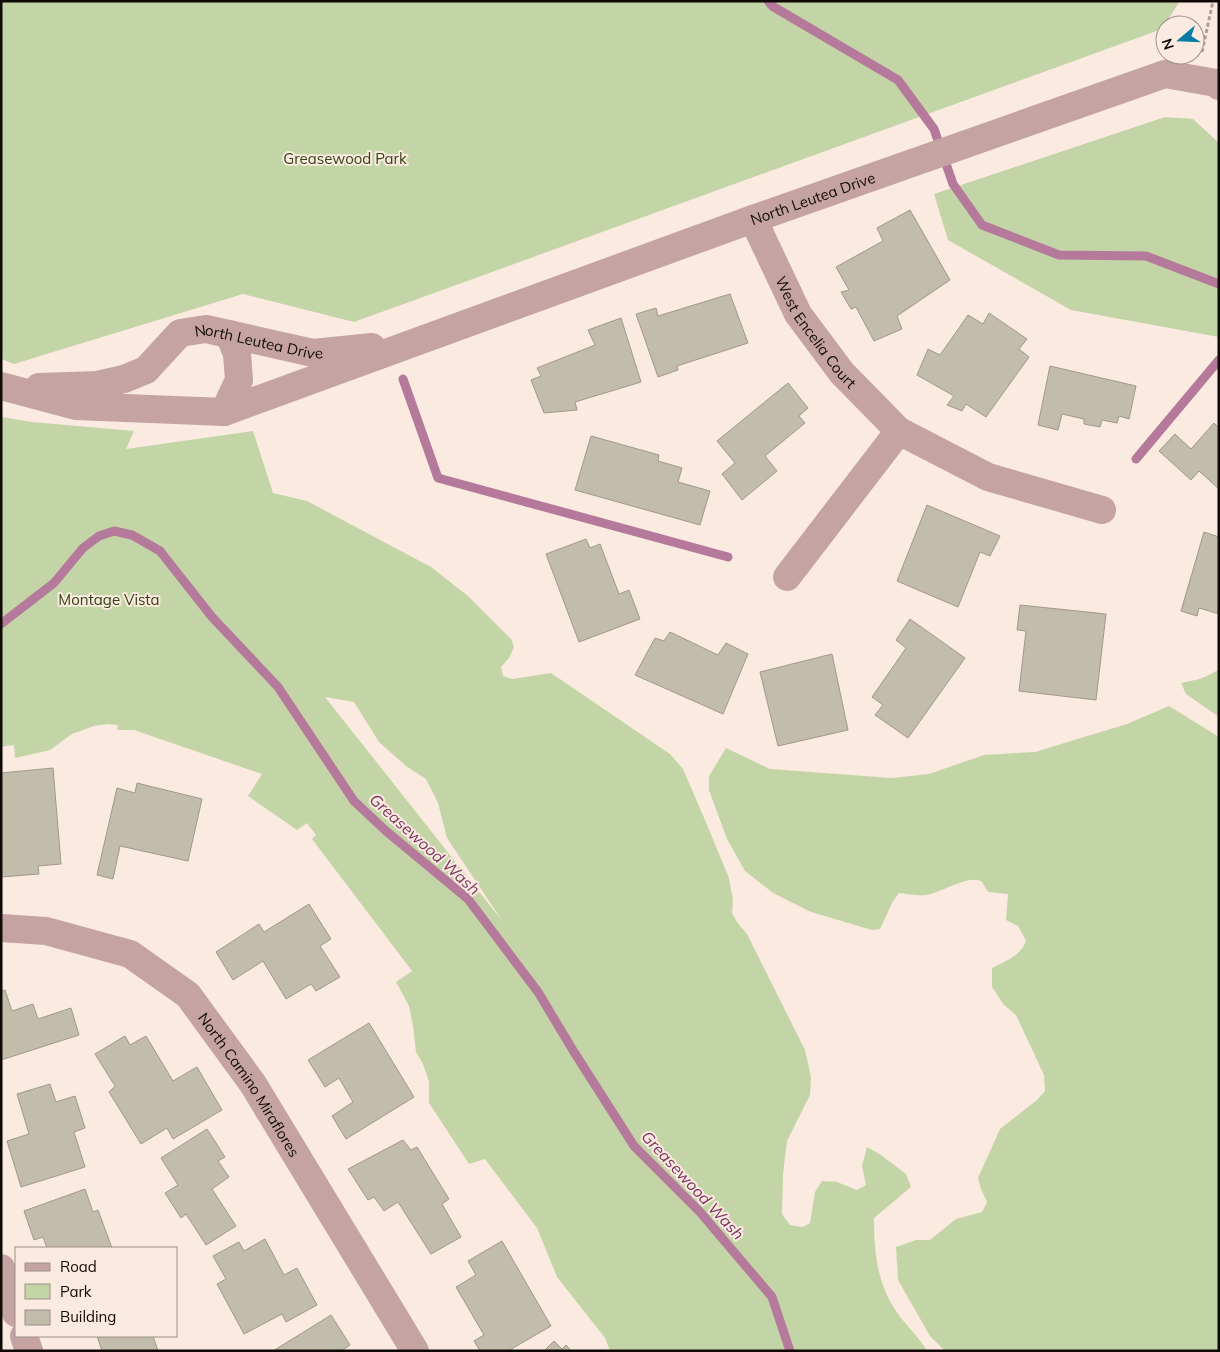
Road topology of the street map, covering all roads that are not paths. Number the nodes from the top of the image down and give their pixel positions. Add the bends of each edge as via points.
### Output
1 (1207, 83) edge
2 (753, 219) junction
3 (229, 334) junction
4 (408, 344) junction
5 (4, 387) edge
6 (224, 412) junction
7 (899, 431) junction
8 (1102, 510) dead end
9 (787, 577) dead end
10 (1, 928) edge
11 (1, 1268) edge
12 (15, 1310) edge
13 (24, 1337) edge
14 (29, 1351) edge
15 (415, 1351) edge

1 - 2 street, North Leutea Drive via 1165,74
2 - 4 street, North Leutea Drive
2 - 7 street, West Encelia Court via 798,314 842,373
3 - 4 street, North Leutea Drive via 313,352
3 - 5 street, North Leutea Drive via 206,329 180,333 146,370 124,379 97,385
3 - 6 street via 237,354 239,380
4 - 6 street, North Leutea Drive
5 - 6 street, North Leutea Drive via 76,406
7 - 8 street, West Encelia Court via 988,477
7 - 9 street
10 - 15 street, North Camino Miraflores via 46,931 130,954 188,995 253,1084
11 - 12 street
13 - 14 street

